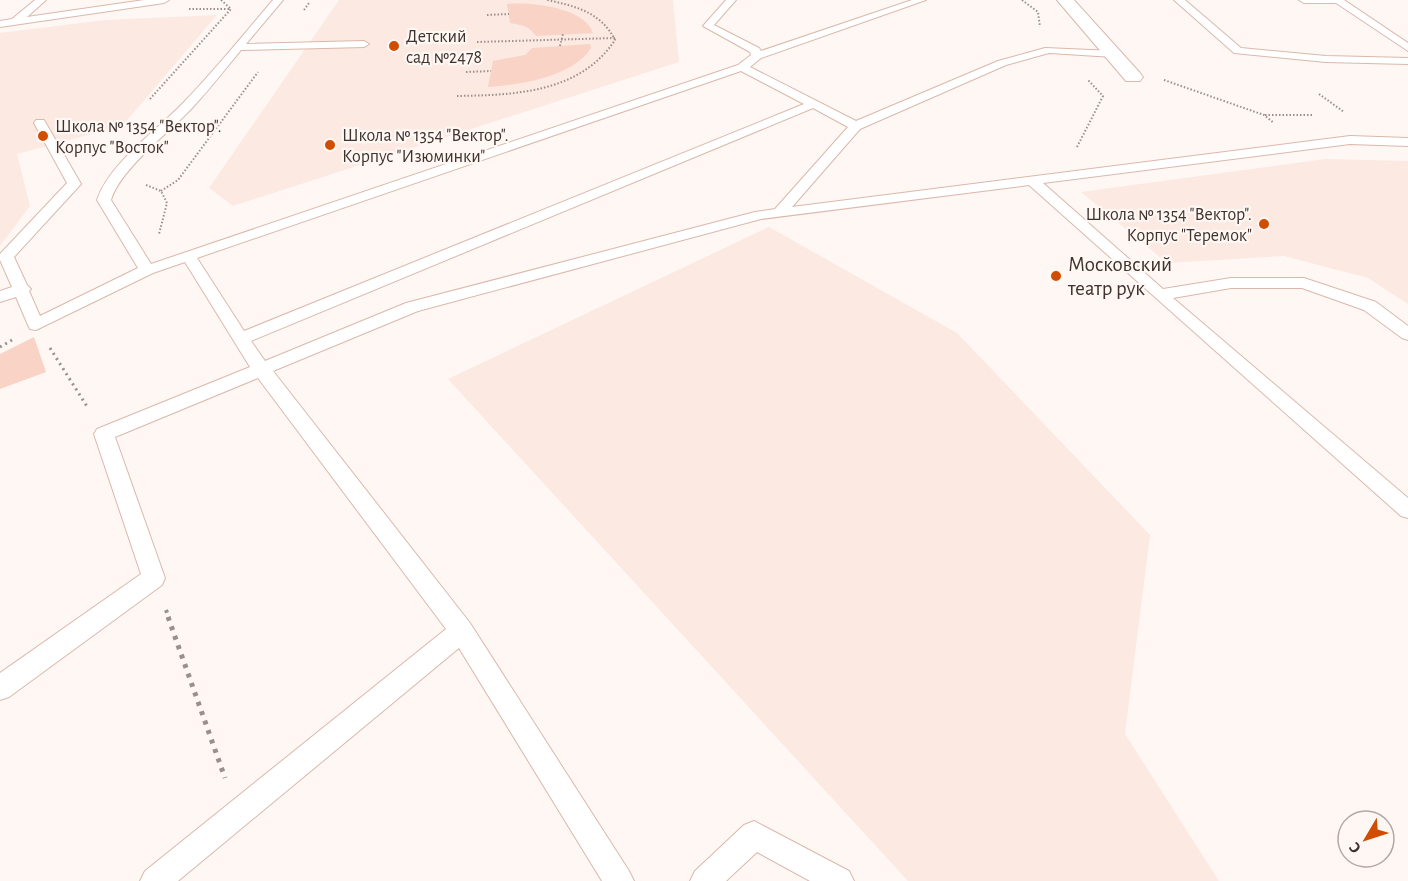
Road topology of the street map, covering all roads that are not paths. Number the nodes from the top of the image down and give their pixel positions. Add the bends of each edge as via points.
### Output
1 (40, 0) edge
2 (164, 0) edge
3 (278, 0) edge
4 (731, 0) edge
5 (921, 0) edge
6 (1065, 0) edge
7 (1179, 0) edge
8 (1304, 0) edge
9 (15, 22) junction
10 (0, 24) edge
11 (1376, 26) junction
12 (1408, 35) edge
13 (364, 44) dead end
14 (238, 47) junction
15 (1408, 48) edge
16 (757, 56) junction
17 (1408, 61) edge
18 (1124, 66) joint
19 (742, 67) junction
20 (814, 104) junction
21 (40, 123) dead end
22 (856, 126) junction
23 (1408, 142) edge
24 (1030, 179) junction
25 (780, 212) junction
26 (189, 257) junction
27 (147, 270) junction
28 (22, 289) junction
29 (1160, 295) junction
30 (0, 297) edge
31 (1408, 334) edge
32 (240, 339) junction
33 (261, 369) junction
34 (1408, 510) edge
35 (462, 632) junction
36 (0, 688) edge
37 (155, 881) edge
38 (619, 881) edge
39 (705, 881) edge
40 (839, 881) edge

1 - 9 lane
2 - 9 lane
3 - 14 lane
4 - 16 lane via 708,26 754,50
5 - 16 lane
6 - 18 street
7 - 17 lane via 1238,51
8 - 11 lane via 1338,0
9 - 10 lane
11 - 12 lane
11 - 15 lane
13 - 14 lane
14 - 27 lane via 107,190 104,200
16 - 19 lane
18 - 22 lane via 1045,51 1002,63
19 - 20 lane
19 - 26 lane
20 - 22 lane
20 - 32 lane
21 - 28 lane via 74,184 6,256
22 - 25 lane
23 - 24 lane via 1350,140
24 - 25 lane
24 - 29 lane
25 - 33 lane via 412,307
26 - 27 lane
26 - 32 lane
27 - 28 lane via 36,325
28 - 30 lane
29 - 31 lane via 1231,283 1304,284 1370,306
29 - 34 lane
32 - 33 lane
33 - 35 lane
33 - 36 lane via 104,434 154,578
35 - 37 lane
35 - 38 lane
39 - 40 lane via 754,835

